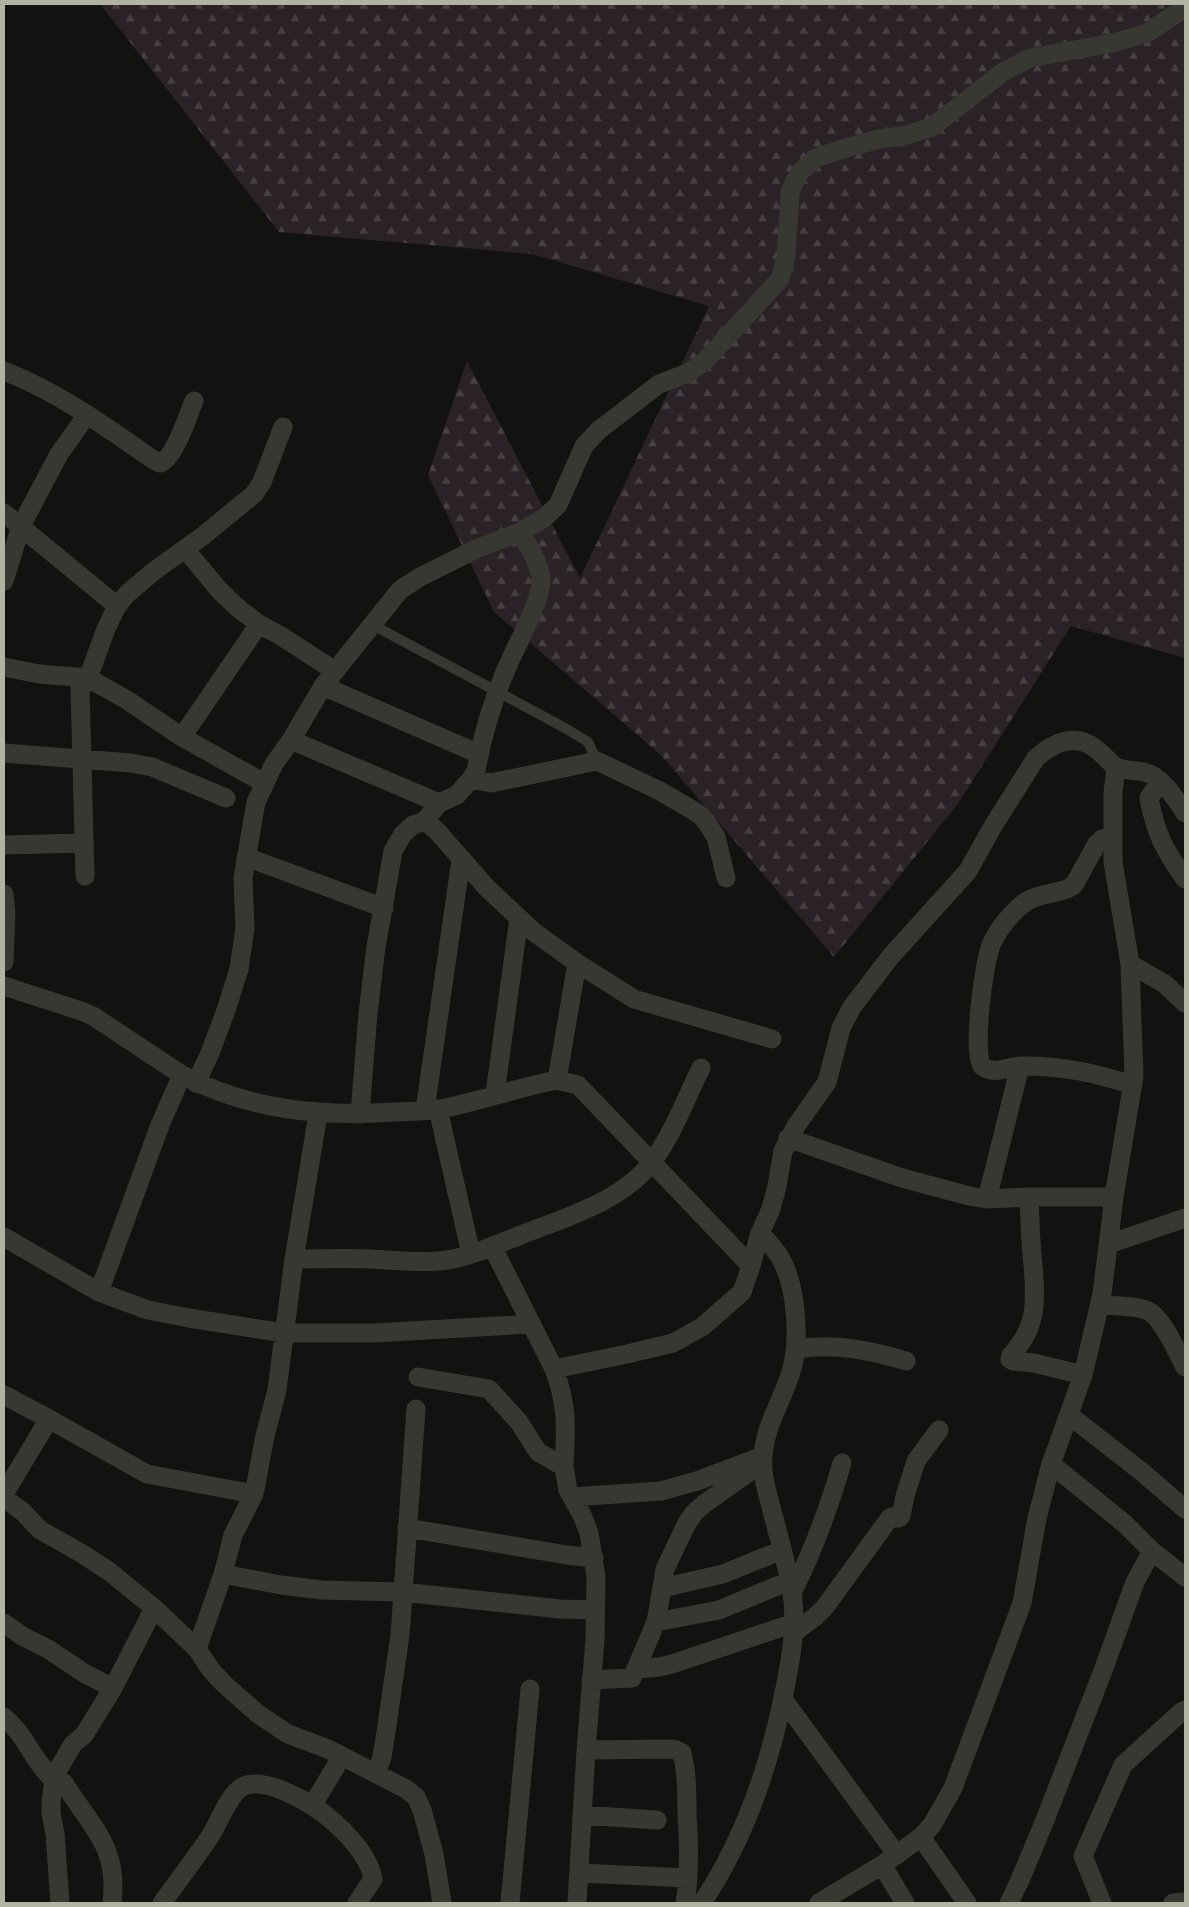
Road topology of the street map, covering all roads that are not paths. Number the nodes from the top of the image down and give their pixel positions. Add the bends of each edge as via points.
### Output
1 (1185, 8) edge
2 (4, 371) edge
3 (194, 401) dead end
4 (88, 415) junction
5 (283, 427) dead end
6 (4, 513) edge
7 (21, 526) junction
8 (520, 532) junction
9 (185, 549) junction
10 (4, 581) edge
11 (117, 606) junction
12 (259, 624) junction
13 (372, 624) junction
14 (4, 667) edge
15 (335, 671) junction
16 (88, 678) junction
17 (323, 686) junction
18 (497, 692) junction
19 (182, 737) junction
20 (291, 740) junction
21 (4, 753) edge
22 (479, 754) junction
23 (82, 758) junction
24 (598, 761) junction
25 (1116, 767) junction
26 (472, 779) junction
27 (1160, 782) junction
28 (264, 783) junction
29 (226, 798) dead end
30 (439, 803) junction
31 (1185, 813) edge
32 (425, 821) junction
33 (1112, 836) junction
34 (4, 844) edge
35 (84, 844) junction
36 (246, 857) junction
37 (461, 860) junction
38 (85, 876) dead end
39 (726, 878) dead end
40 (1185, 879) edge
41 (4, 894) edge
42 (384, 908) junction
43 (519, 918) junction
44 (4, 962) edge
45 (577, 963) junction
46 (1130, 964) junction
47 (4, 986) edge
48 (1185, 1003) edge
49 (772, 1039) dead end
50 (1020, 1066) junction
51 (701, 1068) dead end
52 (189, 1079) junction
53 (557, 1080) junction
54 (1133, 1085) junction
55 (495, 1094) junction
56 (432, 1110) junction
57 (318, 1114) junction
58 (360, 1114) junction
59 (788, 1138) junction
60 (652, 1162) junction
61 (1029, 1196) junction
62 (1114, 1197) junction
63 (987, 1199) junction
64 (1185, 1218) edge
65 (760, 1233) junction
66 (4, 1237) edge
67 (1109, 1244) junction
68 (492, 1246) junction
69 (471, 1254) junction
70 (294, 1259) junction
71 (752, 1266) junction
72 (99, 1292) junction
73 (1100, 1305) junction
74 (530, 1324) junction
75 (284, 1333) junction
76 (797, 1349) junction
77 (906, 1361) dead end
78 (1185, 1367) edge
79 (554, 1369) junction
80 (1083, 1375) junction
81 (418, 1377) dead end
82 (4, 1395) edge
83 (416, 1409) dead end
84 (1070, 1415) junction
85 (49, 1418) junction
86 (939, 1430) dead end
87 (762, 1456) junction
88 (842, 1463) dead end
89 (1051, 1464) junction
90 (564, 1467) junction
91 (254, 1494) junction
92 (4, 1496) edge
93 (572, 1497) junction
94 (1185, 1509) edge
95 (407, 1528) junction
96 (782, 1550) junction
97 (1152, 1551) junction
98 (594, 1558) junction
99 (223, 1574) junction
100 (1185, 1577) edge
101 (790, 1587) junction
102 (662, 1588) junction
103 (402, 1592) junction
104 (154, 1608) junction
105 (595, 1610) junction
106 (656, 1622) junction
107 (4, 1623) edge
108 (795, 1627) junction
109 (197, 1650) junction
110 (637, 1669) junction
111 (591, 1680) junction
112 (113, 1688) junction
113 (530, 1689) dead end
114 (783, 1699) junction
115 (1185, 1710) edge
116 (4, 1717) edge
117 (586, 1750) junction
118 (342, 1756) junction
119 (376, 1774) junction
120 (54, 1780) junction
121 (312, 1806) junction
122 (582, 1816) junction
123 (657, 1820) dead end
124 (921, 1837) junction
125 (890, 1860) junction
126 (580, 1872) junction
127 (688, 1878) junction
128 (1185, 1902) edge
129 (60, 1903) edge
130 (113, 1903) edge
131 (162, 1903) edge
132 (357, 1903) edge
133 (442, 1903) edge
134 (510, 1903) edge
135 (577, 1903) edge
136 (685, 1903) edge
137 (702, 1903) edge
138 (819, 1903) edge
139 (905, 1903) edge
140 (967, 1903) edge
141 (1008, 1903) edge
142 (1102, 1903) edge
143 (1173, 1903) edge

1 - 8 street via 1148,33 1113,43 1030,58 1003,72 932,127 816,158 799,173 790,192 786,256 780,279 704,362 688,373 659,384 599,430 584,446 558,505
2 - 4 street via 31,381
3 - 4 street via 169,457 160,463
4 - 7 street via 59,454
5 - 9 street via 262,482 254,494
6 - 7 street
7 - 10 street
7 - 11 street
8 - 13 street via 476,549 405,586
8 - 18 street via 536,561 541,584 539,596
9 - 11 street via 154,571
9 - 12 street via 220,591
11 - 16 street
12 - 15 street
12 - 19 street
13 - 15 street
13 - 18 lane
14 - 16 street
15 - 17 street
16 - 19 street via 128,700
16 - 23 street via 80,689
17 - 20 street
17 - 22 street
18 - 22 street
18 - 24 lane via 588,742
19 - 28 street
20 - 28 street
20 - 30 street
21 - 23 street
22 - 26 street
23 - 29 street via 152,767
23 - 35 street
24 - 26 street via 491,783
24 - 39 street via 667,795 705,820 716,836
25 - 27 street via 1149,773
25 - 33 street
25 - 59 street via 1094,747 1071,740 1054,744 1036,758 968,871 892,956 852,1007 841,1028 827,1082
26 - 30 street via 457,795
27 - 31 street
27 - 40 street via 1149,798 1153,818 1159,837
28 - 36 street via 256,802
30 - 32 street
32 - 37 street
32 - 42 street via 413,825 403,834 393,851
33 - 46 street
33 - 50 street via 1096,845 1074,885 1025,903 998,932 990,947 978,1023 978,1058 982,1066 990,1070
34 - 35 street
35 - 38 street
36 - 42 street
36 - 52 street via 243,888 245,928 239,969 210,1053
37 - 43 street
37 - 56 street
41 - 44 street
42 - 58 street via 368,1013
43 - 45 street
43 - 55 street
45 - 49 street via 634,999
45 - 53 street
46 - 48 street via 1165,984
46 - 54 street
47 - 52 street via 81,1010
50 - 54 street via 1066,1067
50 - 63 street
51 - 60 street
52 - 57 street via 247,1101
52 - 72 street via 160,1125
53 - 55 street
53 - 60 street via 578,1085
54 - 62 street
55 - 56 street
56 - 58 street
56 - 69 street
57 - 58 street
57 - 70 street
59 - 63 street via 902,1178
59 - 65 street via 771,1209
60 - 68 street via 601,1202
60 - 71 street
61 - 62 street
61 - 63 street
61 - 80 street via 1036,1288 1034,1310 1028,1332 1010,1359
62 - 67 street
64 - 67 street
65 - 71 street
65 - 76 street via 779,1254 787,1273 796,1319
66 - 72 street
67 - 73 street
68 - 69 street
68 - 74 street
69 - 70 street via 427,1262
70 - 75 street
71 - 79 street via 742,1292 702,1327 673,1343
72 - 75 street via 148,1310
73 - 78 street via 1149,1311 1158,1320
73 - 80 street
74 - 75 street via 374,1333
74 - 79 street
75 - 91 street via 277,1390
76 - 77 street via 830,1346
76 - 87 street via 789,1378 767,1430
79 - 90 street via 566,1409
80 - 84 street
81 - 90 street via 489,1389 519,1422 538,1452
82 - 85 street
83 - 95 street
84 - 89 street
84 - 94 street
85 - 91 street via 147,1474
85 - 92 street
86 - 108 street via 916,1461 900,1517 889,1518 825,1607
87 - 93 street via 661,1492
87 - 96 street via 766,1487
87 - 102 street via 744,1476 694,1513 668,1561
88 - 101 street via 829,1509 807,1562
89 - 97 street via 1125,1524
89 - 124 street via 1037,1518 1022,1603 954,1788
90 - 93 street
91 - 99 street via 233,1535
92 - 104 street via 40,1530 110,1572
93 - 98 street via 588,1528
95 - 98 street
95 - 103 street
96 - 101 street
96 - 102 street via 723,1574
97 - 100 street
97 - 141 street via 1135,1582 1052,1802
98 - 105 street
99 - 103 street via 322,1590
99 - 109 street
101 - 106 street via 719,1610
101 - 108 street
102 - 106 street
103 - 105 street
103 - 119 street via 400,1636 382,1757
104 - 109 street
104 - 112 street
105 - 111 street
106 - 110 street
107 - 112 street
108 - 110 street via 672,1664
108 - 114 street
109 - 118 street via 224,1684 258,1714 288,1734
110 - 111 street via 630,1679
111 - 117 street
112 - 120 street via 84,1735 73,1744
113 - 134 street
114 - 125 street
114 - 137 street via 752,1810 723,1870
115 - 142 street via 1123,1766 1083,1856
116 - 120 street via 24,1738 43,1771
117 - 122 street
117 - 127 street via 669,1748 682,1753 686,1769
118 - 119 street
118 - 121 street
119 - 133 street via 406,1789 420,1804 434,1854
120 - 129 street via 51,1813
120 - 130 street via 64,1783 106,1848 112,1864
121 - 131 street via 270,1786 254,1784 242,1787
121 - 132 street via 335,1823 368,1861 373,1879
122 - 123 street
122 - 126 street
124 - 125 street
124 - 140 street
125 - 138 street
125 - 139 street
126 - 127 street
126 - 135 street
127 - 136 street
128 - 143 street

